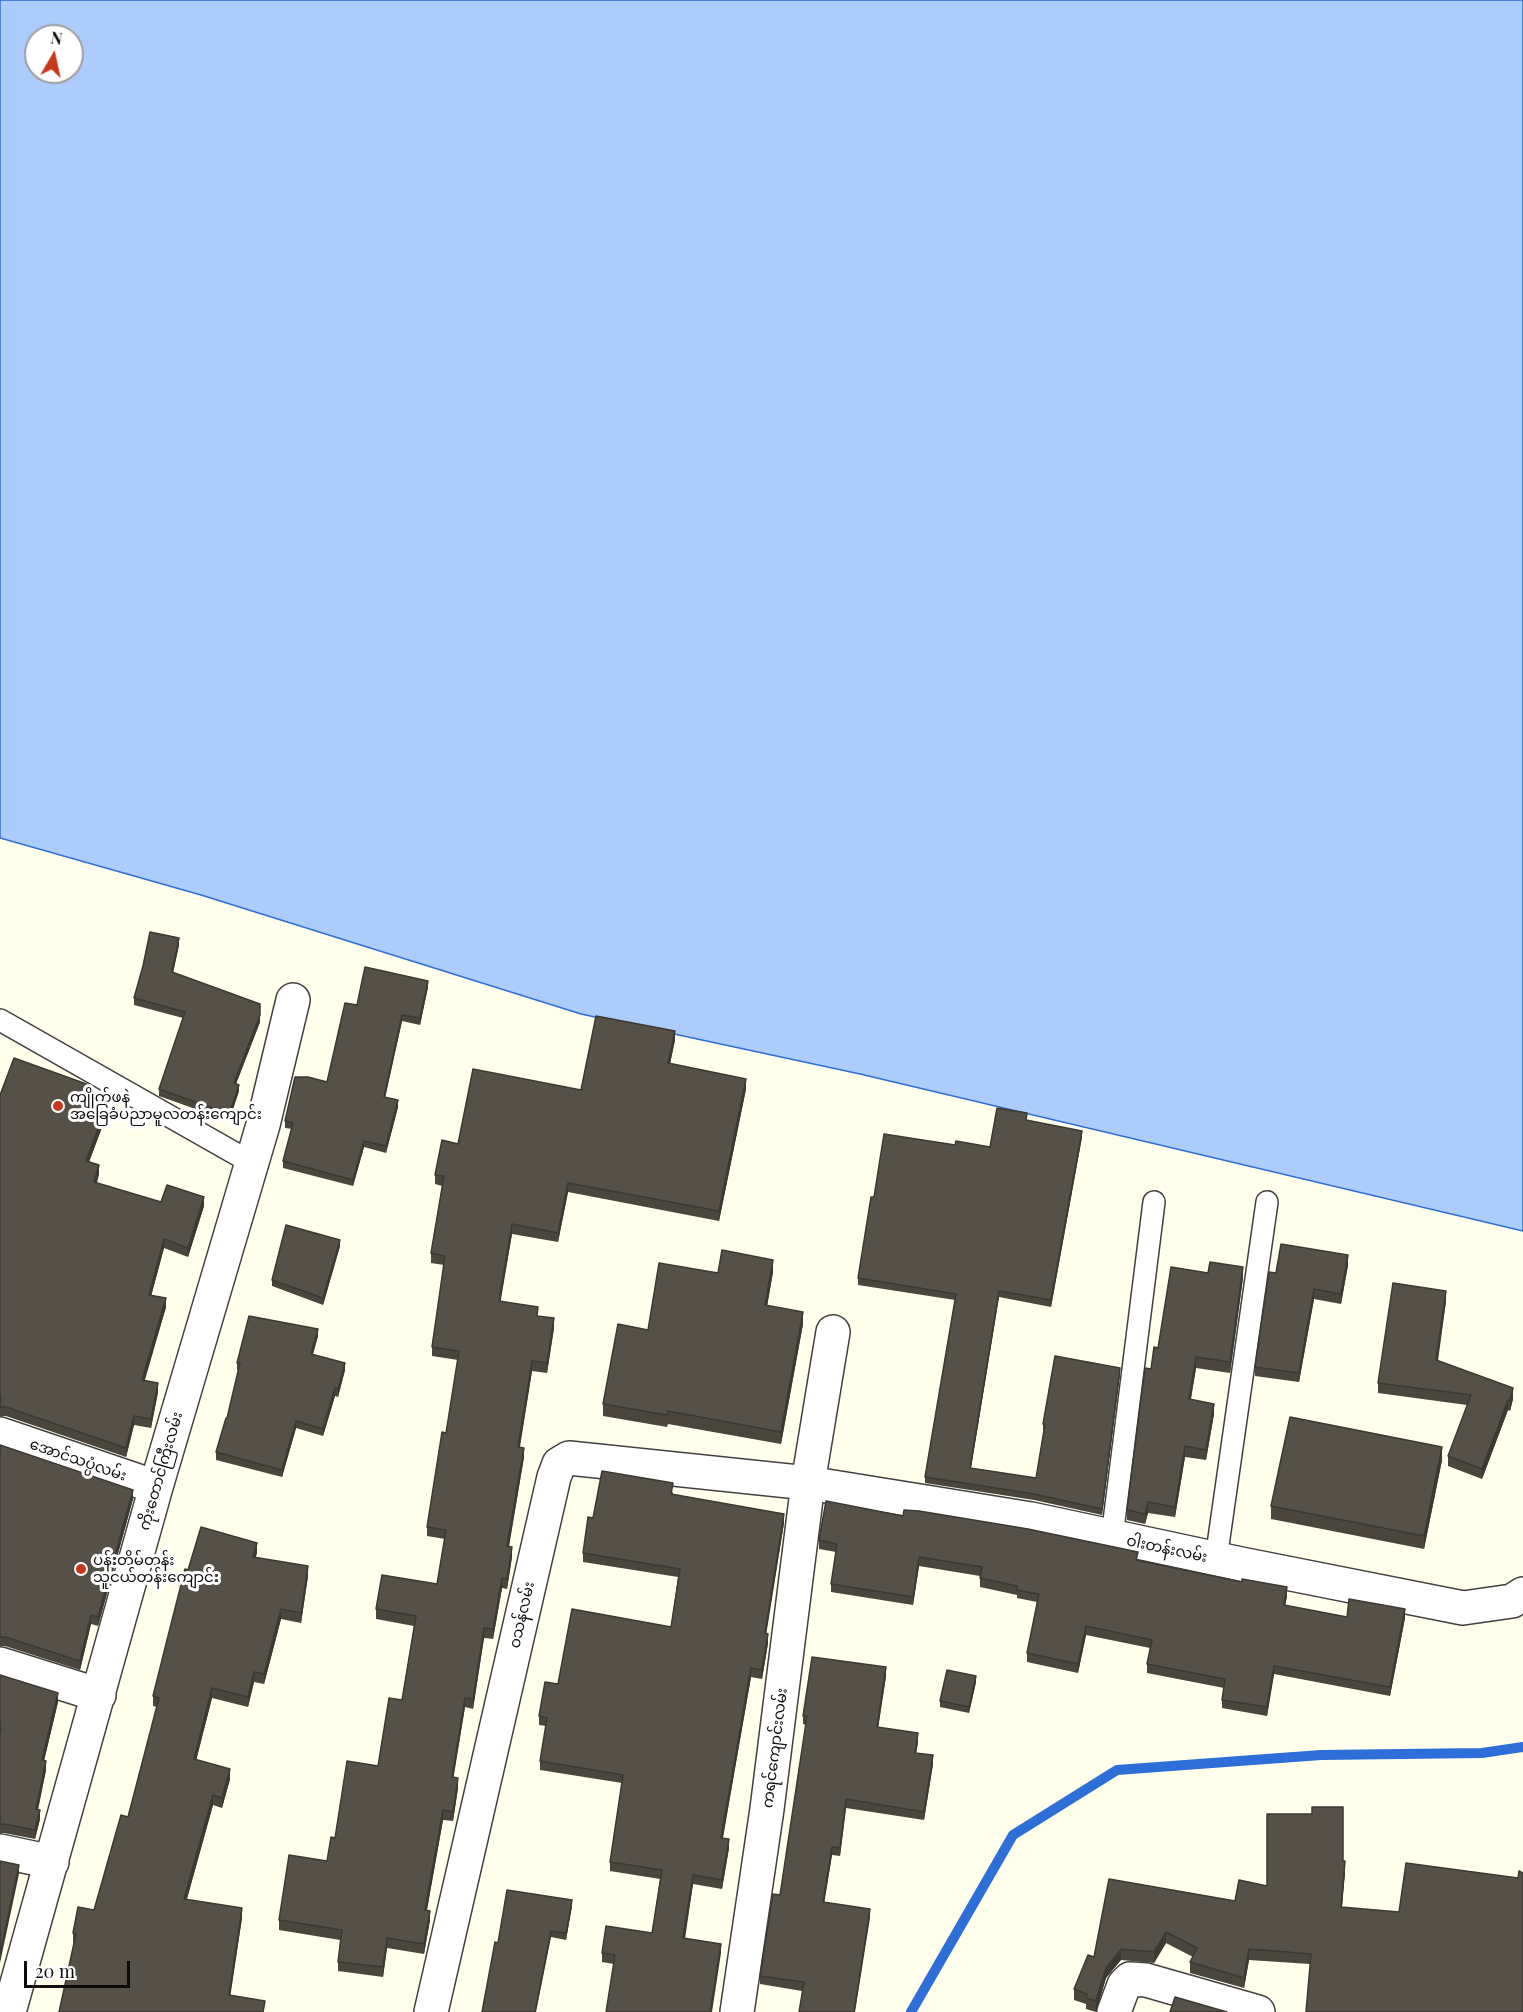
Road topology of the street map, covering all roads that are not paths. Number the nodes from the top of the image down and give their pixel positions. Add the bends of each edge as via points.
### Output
1 (293, 1000) dead end
2 (0, 1020) edge
3 (252, 1163) junction
4 (1154, 1202) dead end
5 (1267, 1202) dead end
6 (833, 1332) dead end
7 (0, 1434) edge
8 (808, 1483) junction
9 (156, 1487) junction
10 (1112, 1537) junction
11 (1216, 1559) junction
12 (1523, 1594) edge
13 (0, 1665) edge
14 (99, 1695) junction
15 (0, 1851) edge
16 (52, 1862) junction
17 (9, 2012) edge
18 (430, 2012) edge
19 (737, 2012) edge
20 (1114, 2012) edge
21 (1258, 2012) edge

1 - 3 street, ကိုးတောင်ကြီးလမ်း
2 - 3 lane
3 - 9 street, ကိုးတောင်ကြီးလမ်း
4 - 10 lane
5 - 11 lane
6 - 8 street, ကရင်ကျောင်းလမ်း
7 - 9 street, အောင်သပ္ပံလမ်း
8 - 10 street, ဝါးတန်းလမ်း via 1031,1519
8 - 18 street, ဝသန်လမ်း via 569,1458 559,1464
8 - 19 street, ကရင်ကျောင်းလမ်း
9 - 14 street, ကိုးတောင်ကြီးလမ်း
10 - 11 street, ဝါးတန်းလမ်း
11 - 12 street, ဝါးတန်းလမ်း via 1463,1608 1512,1601
13 - 14 street
14 - 16 street, ကိုးတောင်ကြီးလမ်း
15 - 16 street
16 - 17 street, ကိုးတောင်ကြီးလမ်း
20 - 21 street via 1130,1979 1146,1980

